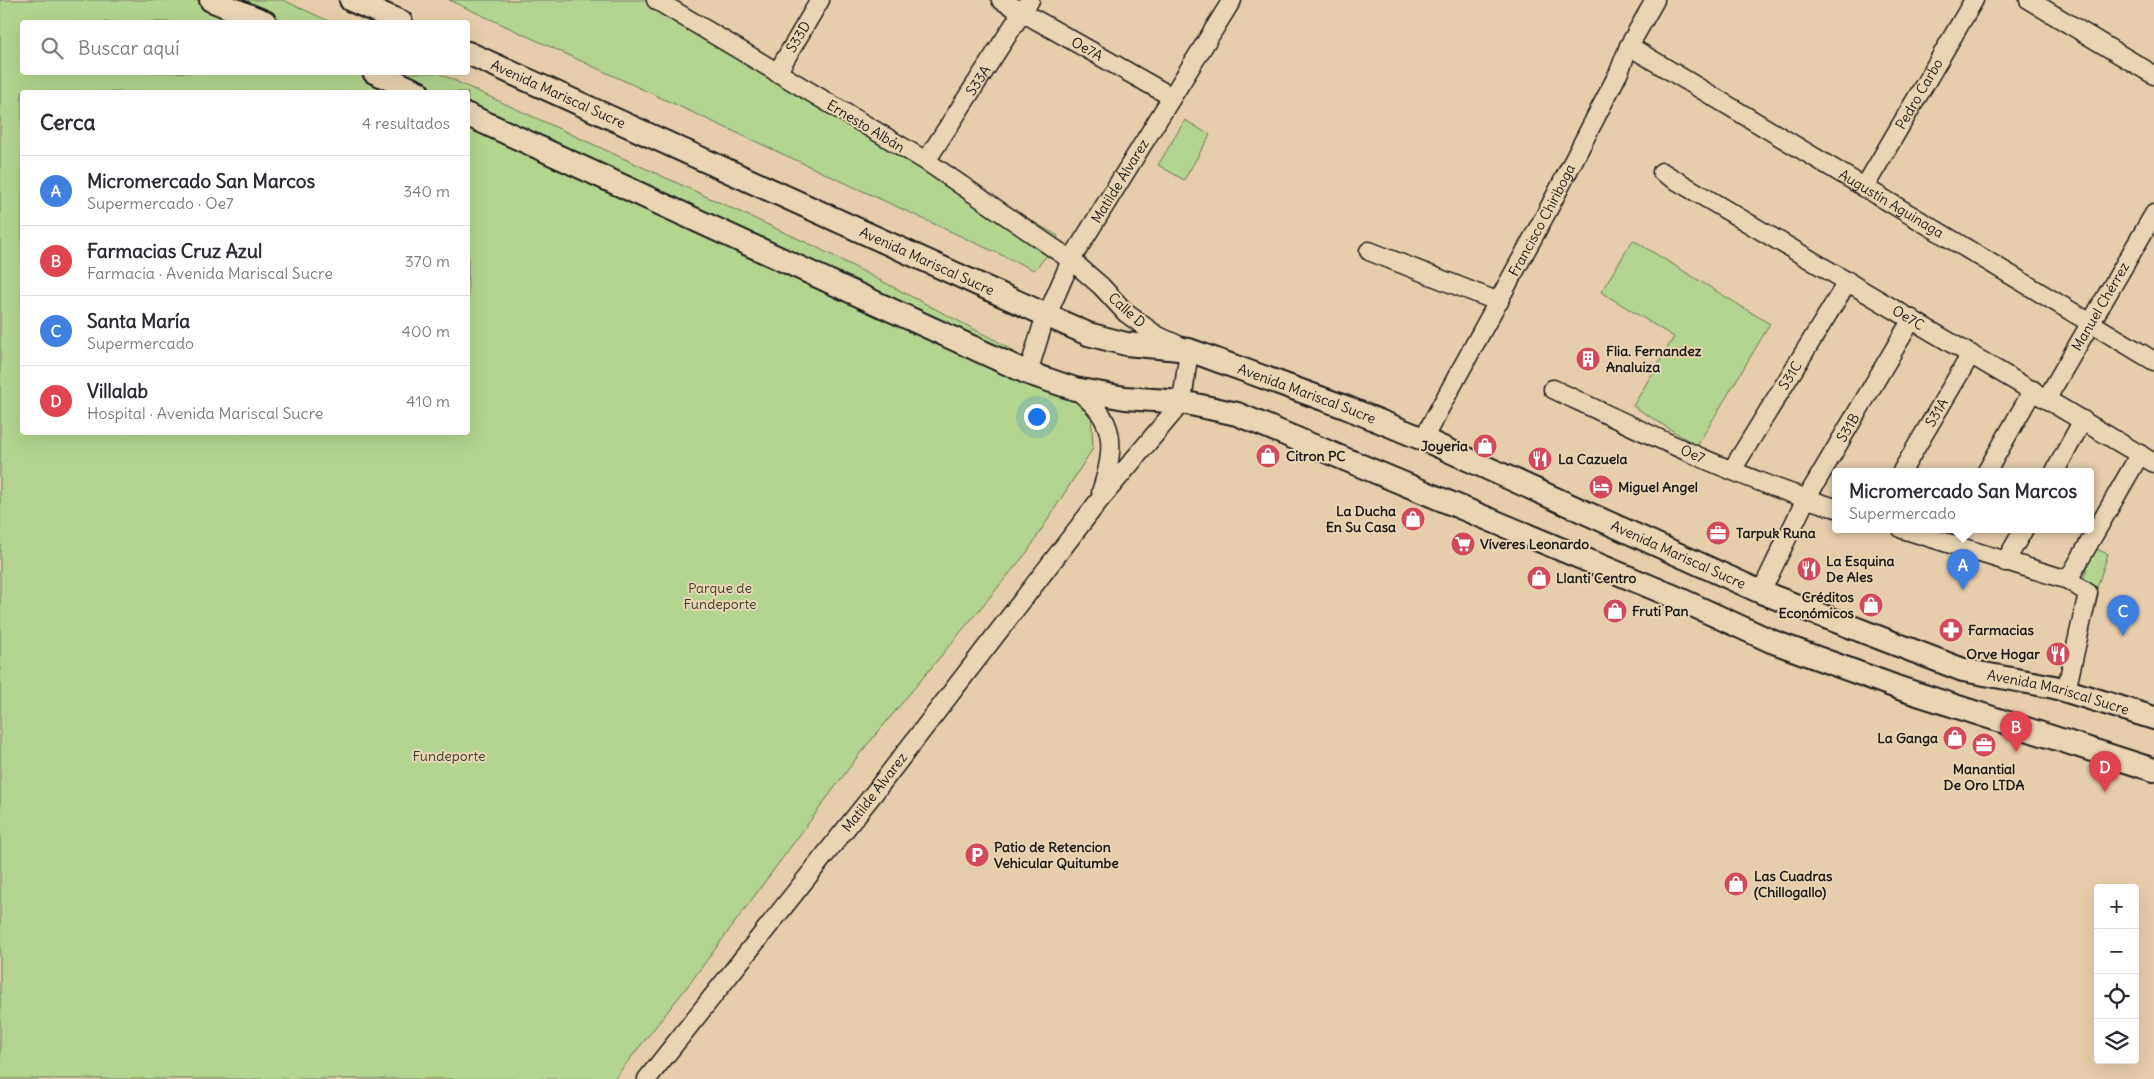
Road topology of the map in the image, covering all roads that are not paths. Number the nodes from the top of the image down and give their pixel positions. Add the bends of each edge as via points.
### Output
1 (211, 0) edge
2 (351, 0) edge
3 (656, 0) edge
4 (820, 0) edge
5 (1001, 0) edge
6 (1232, 0) edge
7 (1655, 0) edge
8 (1974, 0) edge
9 (2029, 0) edge
10 (1026, 6) edge
11 (260, 20) edge
12 (396, 20) edge
13 (1629, 46) junction
14 (470, 54) edge
15 (777, 73) junction
16 (381, 75) edge
17 (2154, 75) edge
18 (414, 90) edge
19 (1172, 97) junction
20 (470, 116) edge
21 (926, 161) junction
22 (1662, 172) dead end
23 (1864, 188) junction
24 (2154, 214) edge
25 (1369, 251) dead end
26 (1071, 260) junction
27 (1848, 281) junction
28 (1499, 302) junction
29 (1048, 316) junction
30 (1912, 319) junction
31 (2091, 322) junction
32 (1189, 350) junction
33 (1971, 354) junction
34 (2154, 361) edge
35 (1028, 372) junction
36 (1075, 389) junction
37 (1553, 389) dead end
38 (2040, 394) junction
39 (1182, 402) junction
40 (2083, 420) junction
41 (1423, 439) junction
42 (2147, 458) edge
43 (1904, 468) edge
44 (1989, 468) edge
45 (2057, 468) edge
46 (1732, 470) junction
47 (1806, 499) junction
48 (1098, 502) junction
49 (1832, 507) edge
50 (1930, 533) edge
51 (2022, 533) edge
52 (1951, 536) edge
53 (2005, 562) junction
54 (2068, 580) junction
55 (1761, 592) junction
56 (1967, 671) junction
57 (2066, 691) junction
58 (2154, 718) edge
59 (2154, 731) edge
60 (2154, 770) edge
61 (648, 1079) edge

1 - 11 main road
2 - 12 main road
3 - 15 street, Ernesto Albán
4 - 15 street, S33D
5 - 10 street, Oe7A
6 - 19 street, Matilde Álvarez
7 - 13 street, Francisco Chiriboga
8 - 23 street, Pedro Carbo
9 - 17 street
10 - 19 street, Oe7A
10 - 21 street, S33A
13 - 23 street, Augustín Aguinaga
13 - 28 street, Francisco Chiriboga
14 - 29 main road, Avenida Mariscal Sucre
15 - 21 street, Ernesto Albán
16 - 18 main road
19 - 26 street, Matilde Álvarez
20 - 35 main road
21 - 26 street, Ernesto Albán
22 - 27 street, Oe7C
23 - 31 street, Augustín Aguinaga
24 - 31 street, Manuel Chérrez
25 - 28 street
26 - 29 street, Matilde Álvarez
26 - 32 street, Calle D via 1126,313 1156,335
27 - 30 street, Oe7C
27 - 46 street, S31C
28 - 41 street, Francisco Chiriboga
29 - 32 main road, Avenida Mariscal Sucre via 1088,334 1126,344
29 - 35 street, Matilde Álvarez
30 - 33 street, Oe7C
30 - 47 street, S31B
31 - 34 street, Augustín Aguinaga
31 - 38 street, Manuel Chérrez
32 - 39 street
32 - 41 main road, Avenida Mariscal Sucre
33 - 38 street, Oe7C
33 - 43 street, S31A
35 - 36 main road
36 - 39 main road via 1125,398
36 - 48 street, Matilde Álvarez via 1098,410 1110,438 1110,469
37 - 46 street, Oe7
38 - 40 street, Oe7C
38 - 44 street, Manuel Chérrez
39 - 48 street, Matilde Álvarez
39 - 60 main road via 1237,414 1675,597 1771,641 1911,692
40 - 42 street, Oe7C
40 - 45 street
41 - 55 main road, Avenida Mariscal Sucre
42 - 54 street
46 - 47 street, Oe7
47 - 49 street, Oe7
47 - 55 street, S31B
48 - 61 street, Matilde Álvarez
50 - 52 street
51 - 53 street
52 - 53 street
53 - 54 street
54 - 57 street via 2088,593
55 - 56 main road, Avenida Mariscal Sucre
56 - 57 main road, Avenida Mariscal Sucre
56 - 59 main road
57 - 58 main road, Avenida Mariscal Sucre

